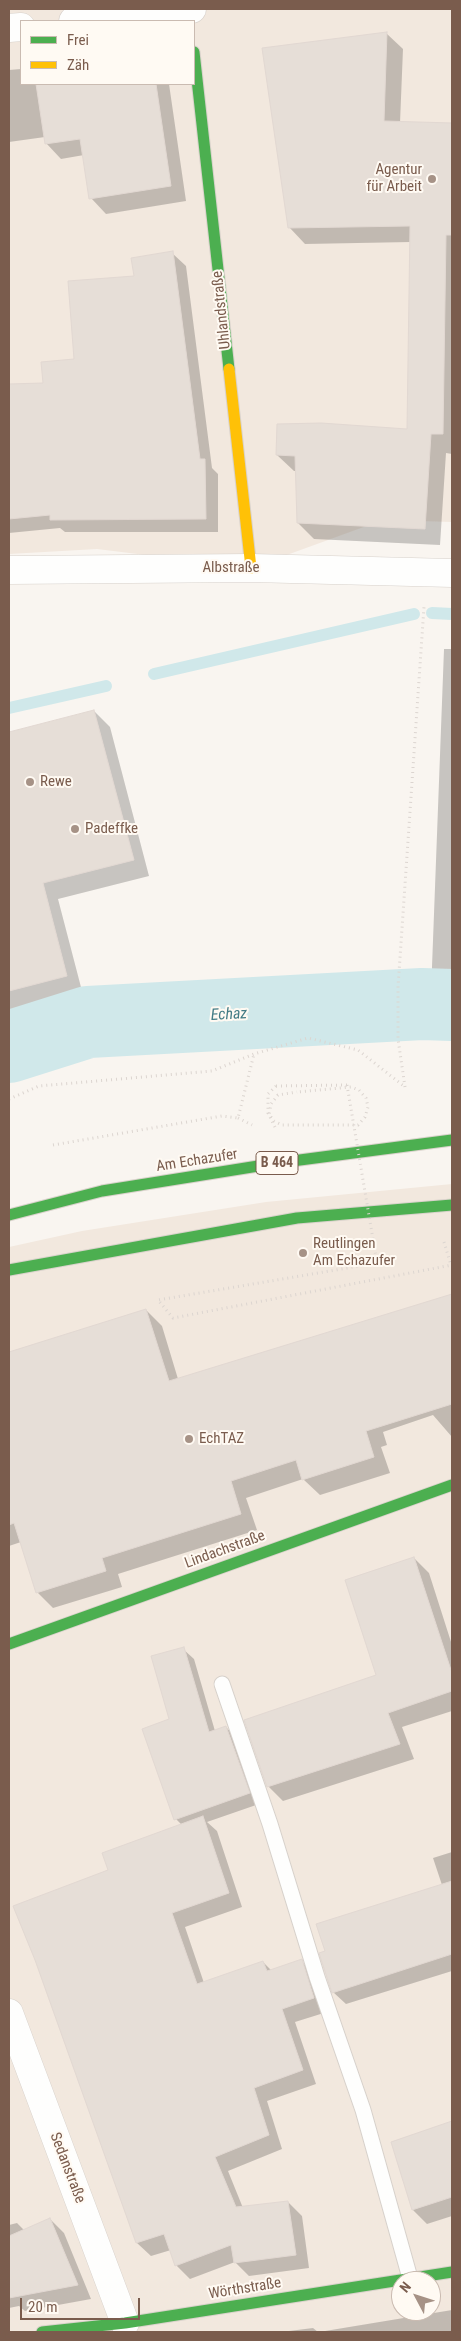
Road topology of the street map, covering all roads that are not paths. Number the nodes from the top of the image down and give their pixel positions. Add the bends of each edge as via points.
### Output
1 (190, 9) edge
2 (83, 20) edge
3 (195, 61) edge
4 (251, 568) junction
5 (9, 570) edge
6 (439, 572) edge
7 (452, 1140) edge
8 (452, 1205) edge
9 (9, 1214) edge
10 (9, 1270) edge
11 (452, 1485) edge
12 (9, 1644) edge
13 (222, 1684) dead end
14 (9, 2013) edge
15 (408, 2271) edge
16 (391, 2281) edge
17 (112, 2326) edge
18 (42, 2332) edge

1 - 2 street
3 - 4 street, Uhlandstraße
4 - 5 street, Albstraße
4 - 6 street, Albstraße
7 - 9 street, Am Echazufer / B 464 via 102,1191
8 - 10 street via 297,1218
11 - 12 street, Lindachstraße
13 - 15 lane via 363,2110
14 - 17 street, Sedanstraße
16 - 17 street, Wörthstraße
17 - 18 street, Wörthstraße

